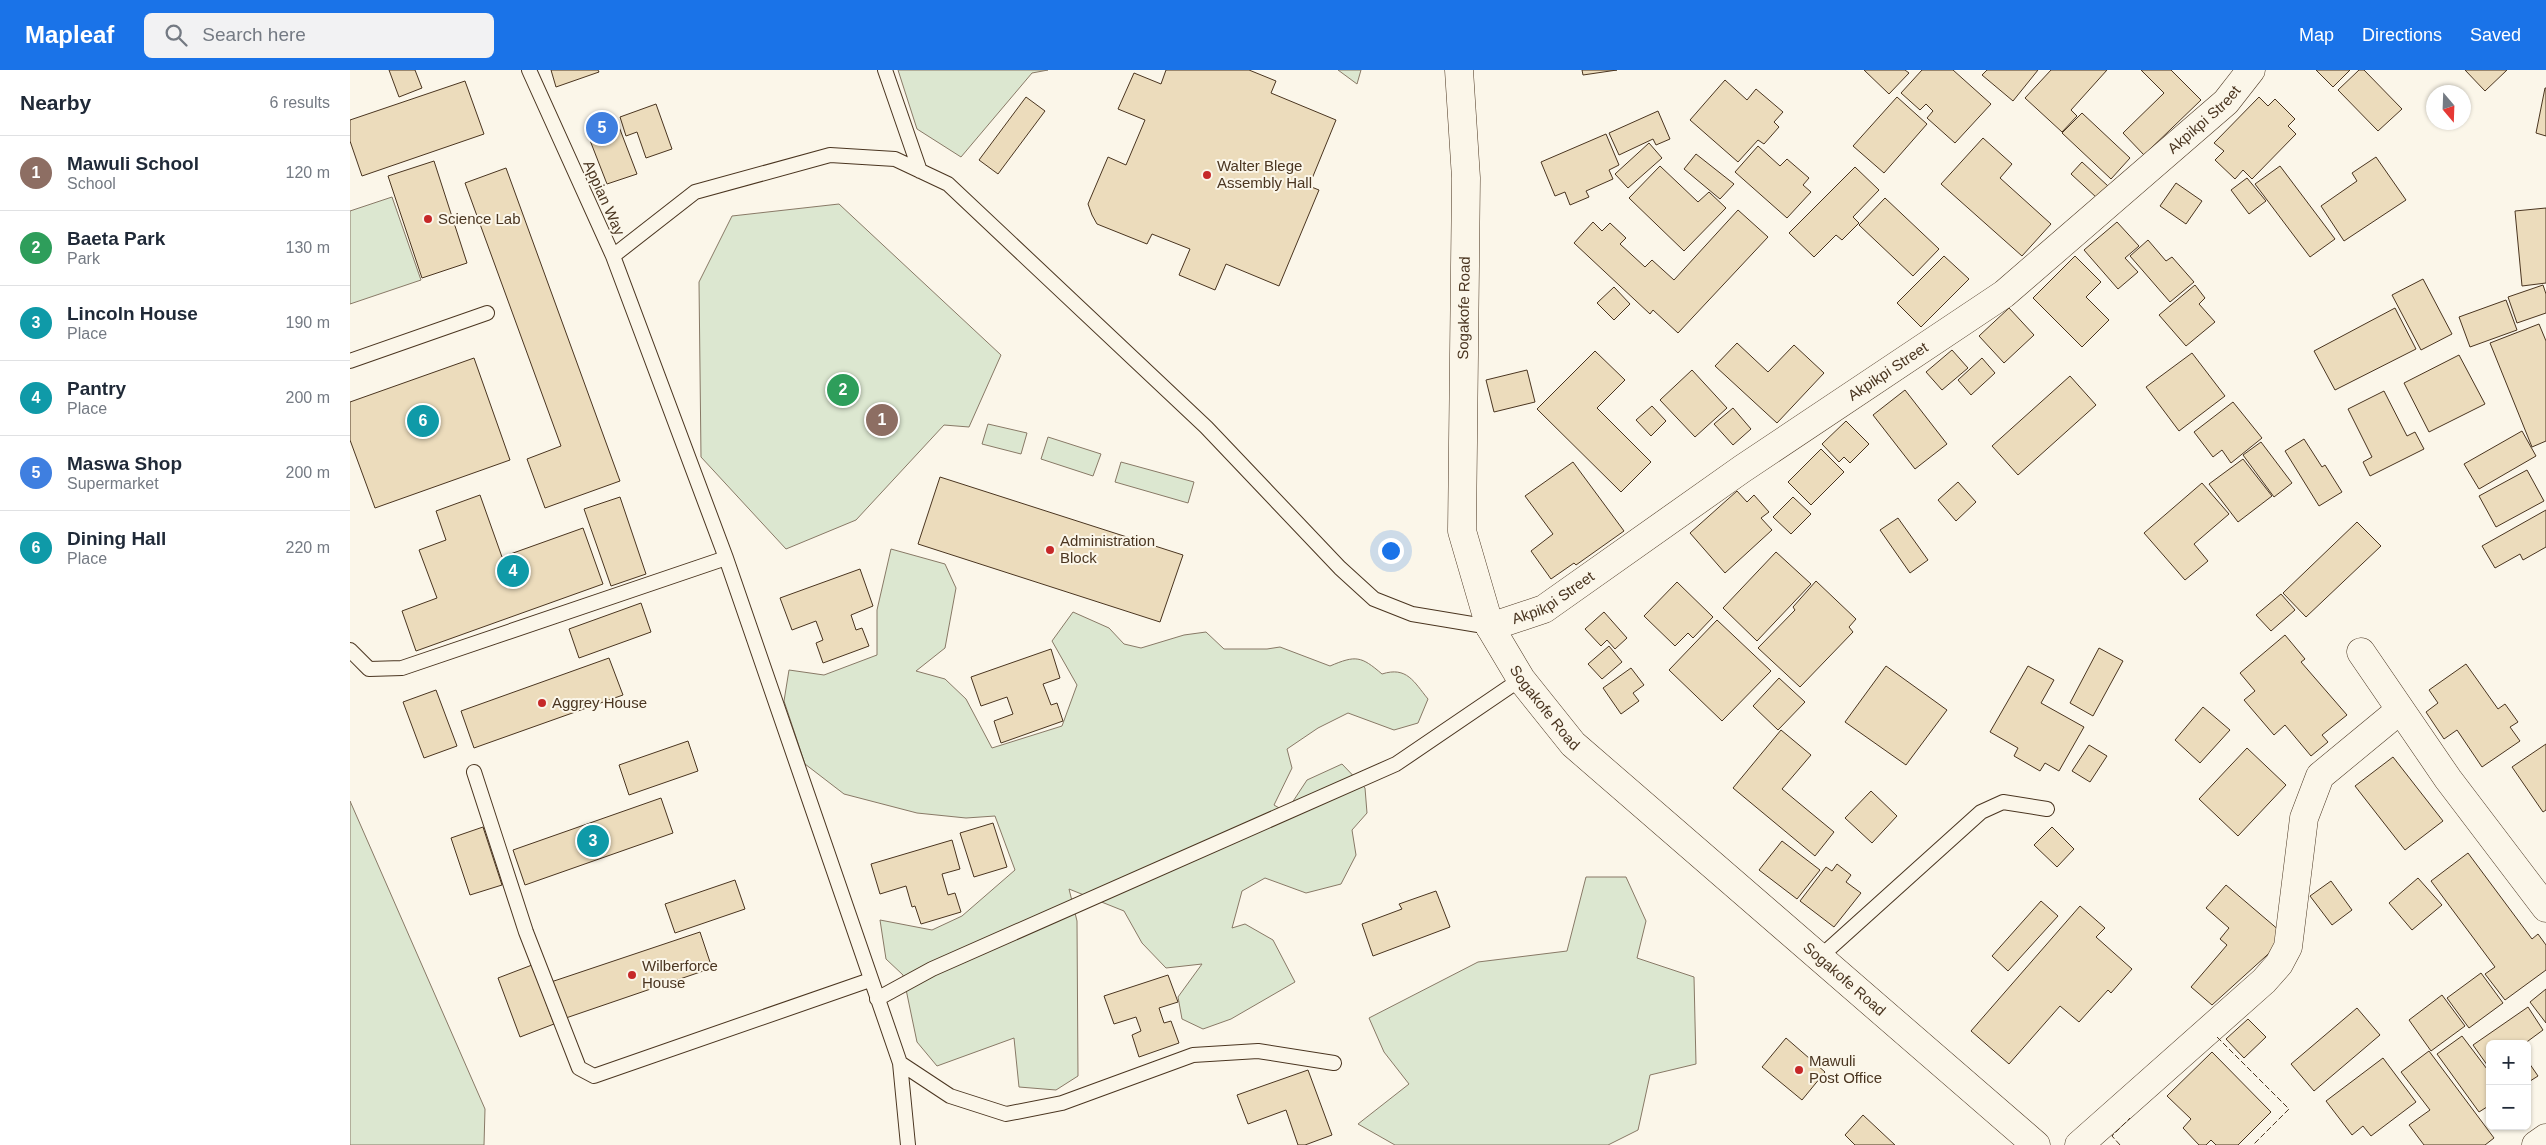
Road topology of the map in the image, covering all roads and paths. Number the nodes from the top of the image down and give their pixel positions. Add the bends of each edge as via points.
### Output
1 (530, 70) edge
2 (885, 70) edge
3 (1459, 70) edge
4 (2251, 70) edge
5 (920, 171) junction
6 (613, 256) junction
7 (487, 313) dead end
8 (350, 361) edge
9 (726, 558) junction
10 (1490, 627) junction
11 (350, 650) edge
12 (2361, 652) dead end
13 (1521, 679) junction
14 (2400, 710) junction
15 (474, 772) dead end
16 (2048, 809) dead end
17 (2546, 908) edge
18 (1820, 957) junction
19 (870, 980) junction
20 (877, 999) junction
21 (900, 1063) junction
22 (1334, 1063) dead end
23 (2546, 1138) edge
24 (908, 1145) edge
25 (2036, 1145) edge
26 (2079, 1145) edge
27 (2536, 1145) edge

1 - 6 lane, Appian Way
2 - 5 lane
3 - 10 street, Sogakofe Road via 1466,178 1462,531
4 - 10 street, Akpikpi Street via 2226,102 2004,294 1742,469 1544,609
5 - 6 lane via 895,159 830,155 695,192
5 - 10 lane via 948,184 1199,420 1374,600 1412,614
6 - 9 lane, Appian Way
7 - 8 lane
9 - 11 lane via 402,668 369,669
9 - 19 lane, Appian Way
10 - 13 street, Sogakofe Road
12 - 14 street
13 - 18 street, Sogakofe Road via 1573,744
13 - 20 lane via 1396,764 932,970
14 - 17 street via 2453,787
14 - 26 street via 2320,776 2304,818 2288,947 2279,964 2264,982
15 - 19 lane via 526,932 578,1068 594,1076
16 - 18 lane via 2003,802 1981,812
18 - 25 street, Sogakofe Road
19 - 20 lane, Appian Way
20 - 21 lane, Appian Way
21 - 22 lane via 950,1096 1006,1114 1062,1103 1193,1054 1258,1051
21 - 24 lane, Appian Way
23 - 27 street

